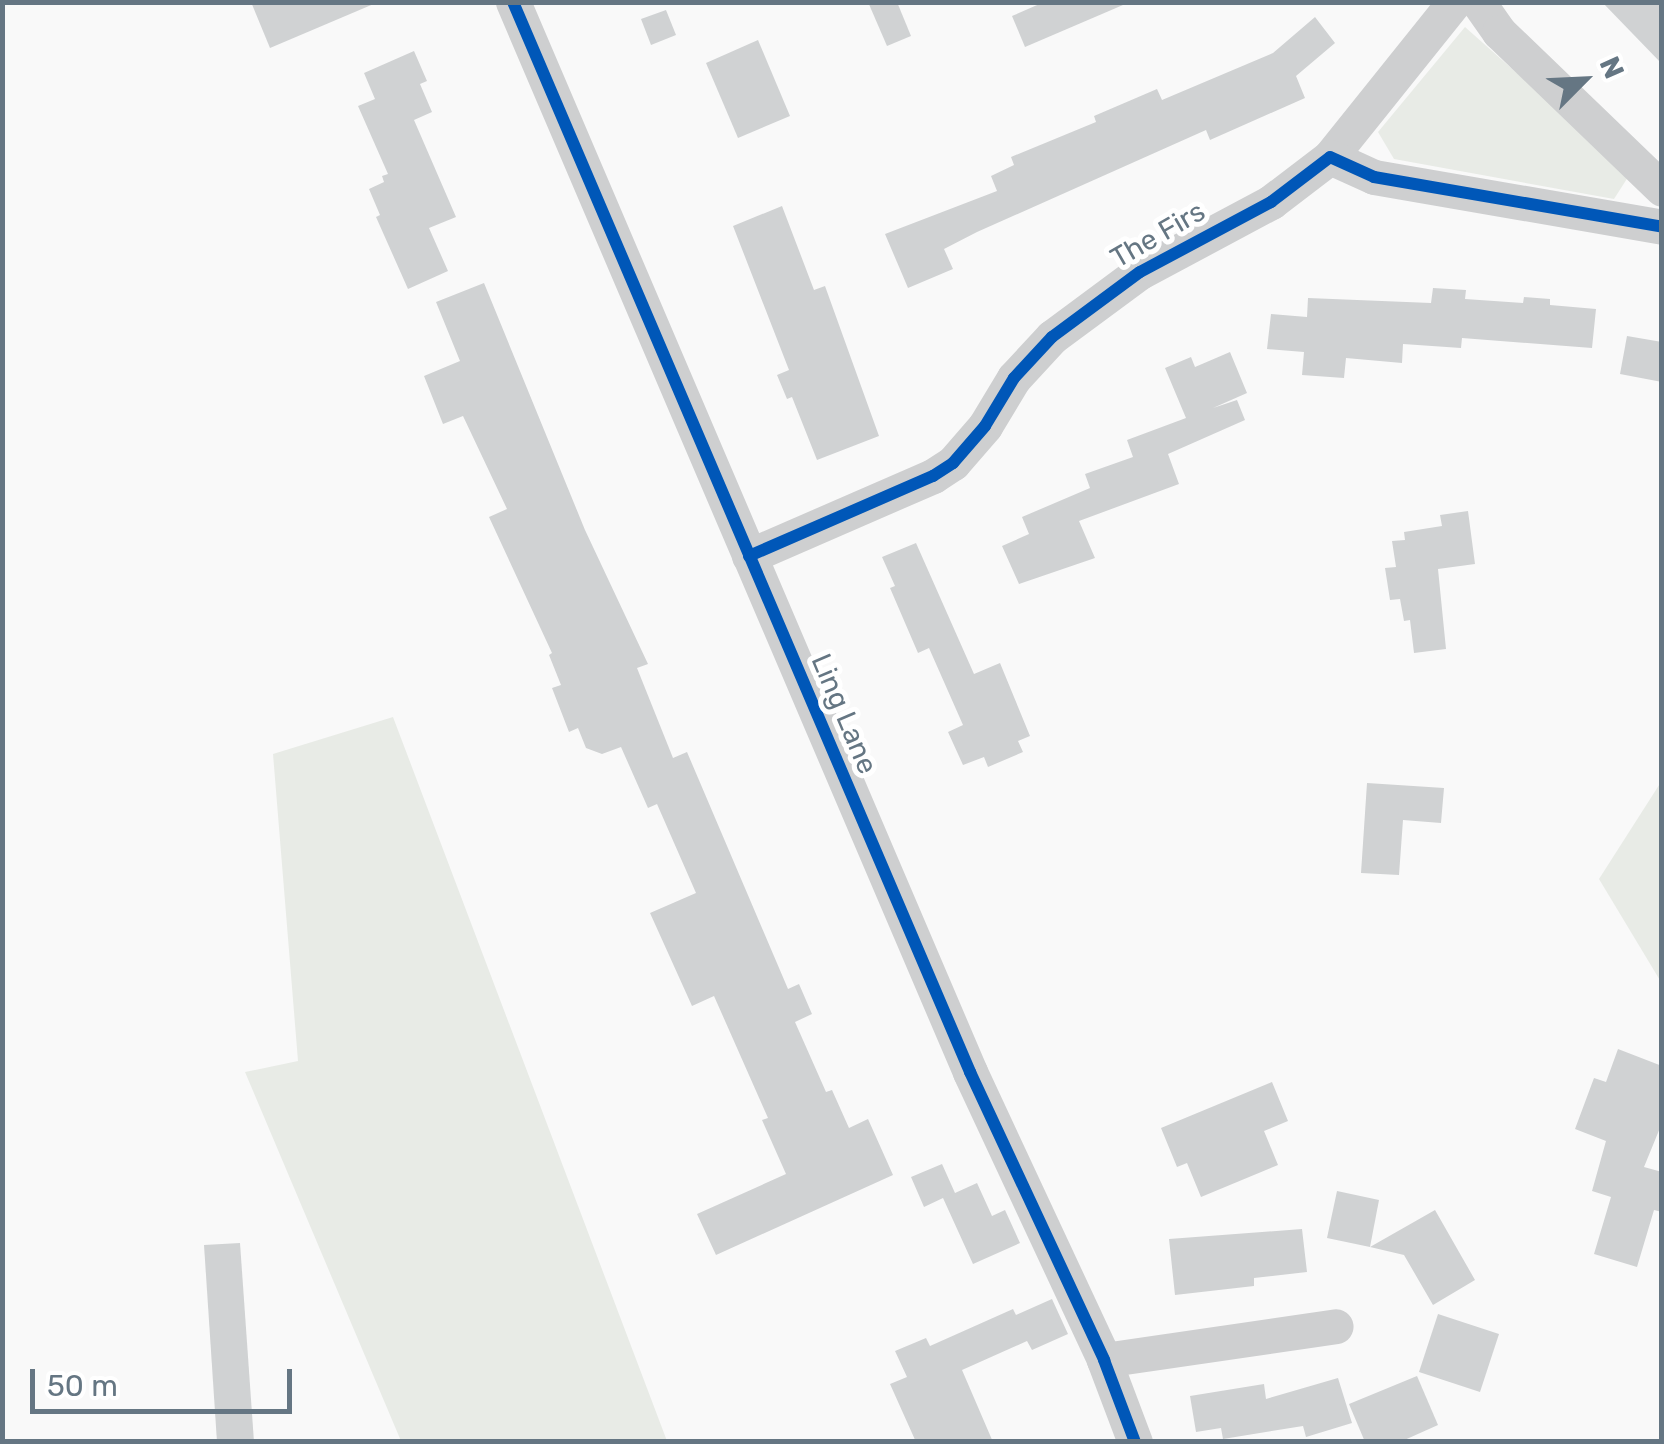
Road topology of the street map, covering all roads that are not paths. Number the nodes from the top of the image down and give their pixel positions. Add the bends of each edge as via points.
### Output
1 (513, 2) edge
2 (1454, 2) edge
3 (1478, 2) edge
4 (1330, 157) junction
5 (1662, 189) edge
6 (1662, 227) edge
7 (749, 556) junction
8 (1336, 1326) dead end
9 (1104, 1360) junction
10 (1135, 1442) edge

1 - 7 street, Ling Lane
2 - 4 street, The Firs
3 - 5 street via 1499,32
4 - 6 street via 1374,177
4 - 7 street, The Firs via 1271,202 1140,272 1052,337 953,463
7 - 9 street, Ling Lane via 970,1072
8 - 9 street
9 - 10 street, Ling Lane

